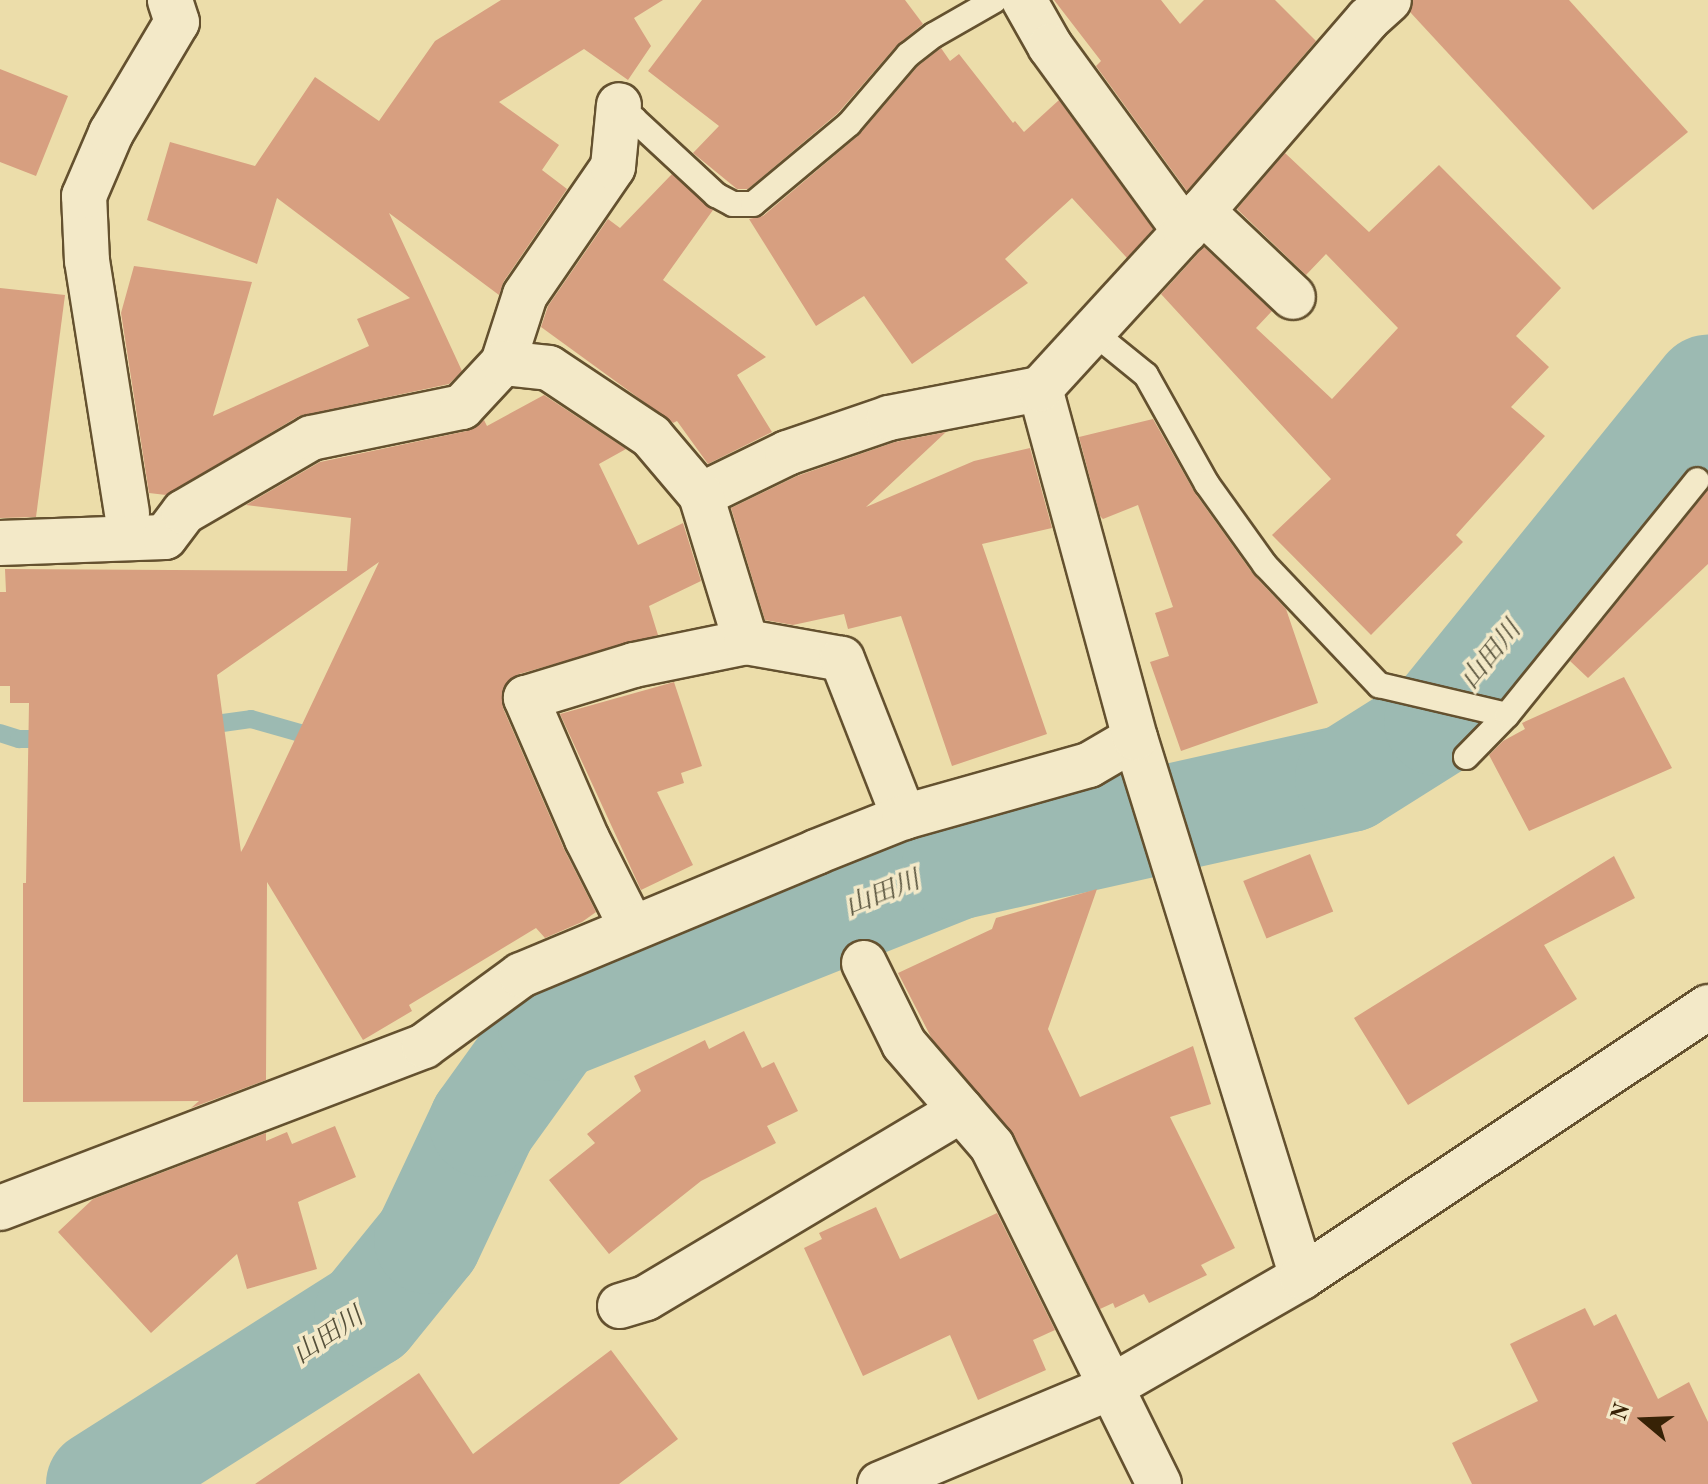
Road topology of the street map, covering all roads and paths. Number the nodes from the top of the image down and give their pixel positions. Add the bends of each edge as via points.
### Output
1 (170, 0) edge
2 (995, 0) edge
3 (1024, 0) edge
4 (1389, 0) edge
5 (618, 110) joint
6 (1194, 221) junction
7 (1293, 297) dead end
8 (1093, 332) junction
9 (503, 363) junction
10 (1040, 389) junction
11 (1697, 480) dead end
12 (701, 495) junction
13 (127, 513) dead end
14 (0, 543) edge
15 (746, 642) junction
16 (1507, 715) junction
17 (1135, 738) junction
18 (1466, 757) dead end
19 (904, 817) junction
20 (632, 928) junction
21 (864, 963) dead end
22 (1708, 1007) edge
23 (961, 1110) junction
24 (0, 1208) edge
25 (1302, 1277) junction
26 (620, 1306) dead end
27 (1109, 1388) junction
28 (880, 1484) edge
29 (1159, 1484) edge

1 - 13 street via 177,22 111,133 84,196 87,261
2 - 5 lane via 908,55 849,124 753,204 733,204 716,195
3 - 6 street via 1050,46
4 - 6 street
5 - 9 street via 613,167 525,295
6 - 7 street
6 - 8 street
8 - 10 street
8 - 16 lane via 1146,375 1207,484 1265,565 1379,685
9 - 12 street via 549,368 651,436
9 - 14 street via 462,407 311,438 184,512 165,537
10 - 12 street via 889,418 787,453
10 - 17 street
11 - 16 lane
12 - 15 street
15 - 19 street via 842,659
15 - 20 street via 634,665 526,698
16 - 18 lane
17 - 19 street via 1089,765
17 - 25 street
19 - 20 street
20 - 24 street via 521,975 424,1046
21 - 23 street via 904,1044
22 - 25 street
23 - 26 street via 646,1298
23 - 27 street via 992,1146
25 - 27 street
27 - 28 street
27 - 29 street

